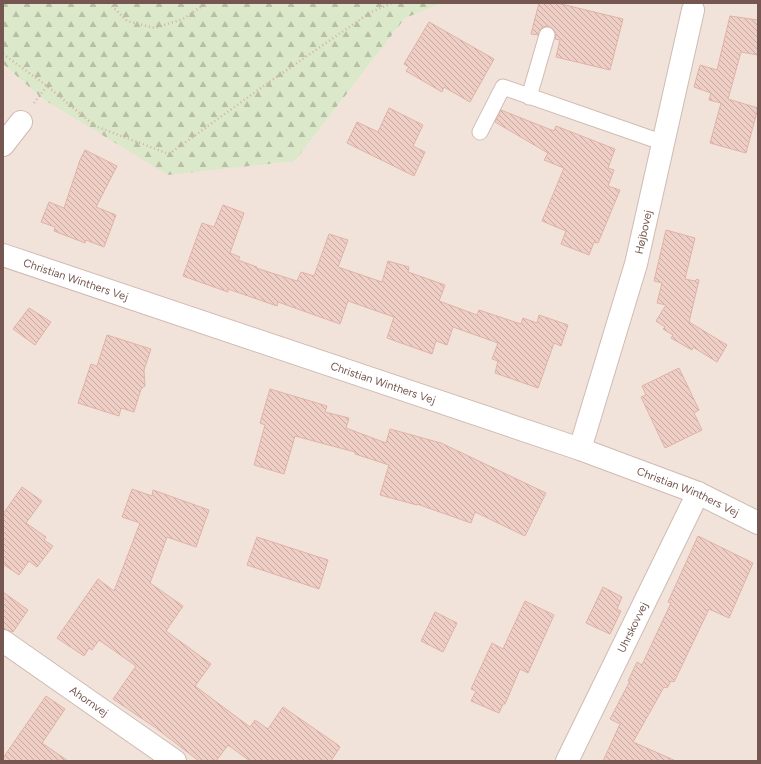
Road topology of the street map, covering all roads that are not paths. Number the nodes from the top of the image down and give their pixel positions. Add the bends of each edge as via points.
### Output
1 (693, 10) dead end
2 (546, 35) dead end
3 (530, 96) junction
4 (21, 122) dead end
5 (480, 132) dead end
6 (664, 143) junction
7 (3, 145) edge
8 (3, 255) edge
9 (580, 449) junction
10 (698, 493) junction
11 (758, 523) edge
12 (3, 641) edge
13 (175, 761) edge
14 (567, 761) edge

1 - 6 street, Højbovej
2 - 3 lane
3 - 5 lane via 503,87
3 - 6 lane
4 - 7 street
6 - 9 street, Højbovej via 636,264
8 - 9 street, Christian Winthers Vej
9 - 10 street, Christian Winthers Vej
10 - 11 street, Christian Winthers Vej
10 - 14 street, Uhrskovvej
12 - 13 street, Ahornvej

